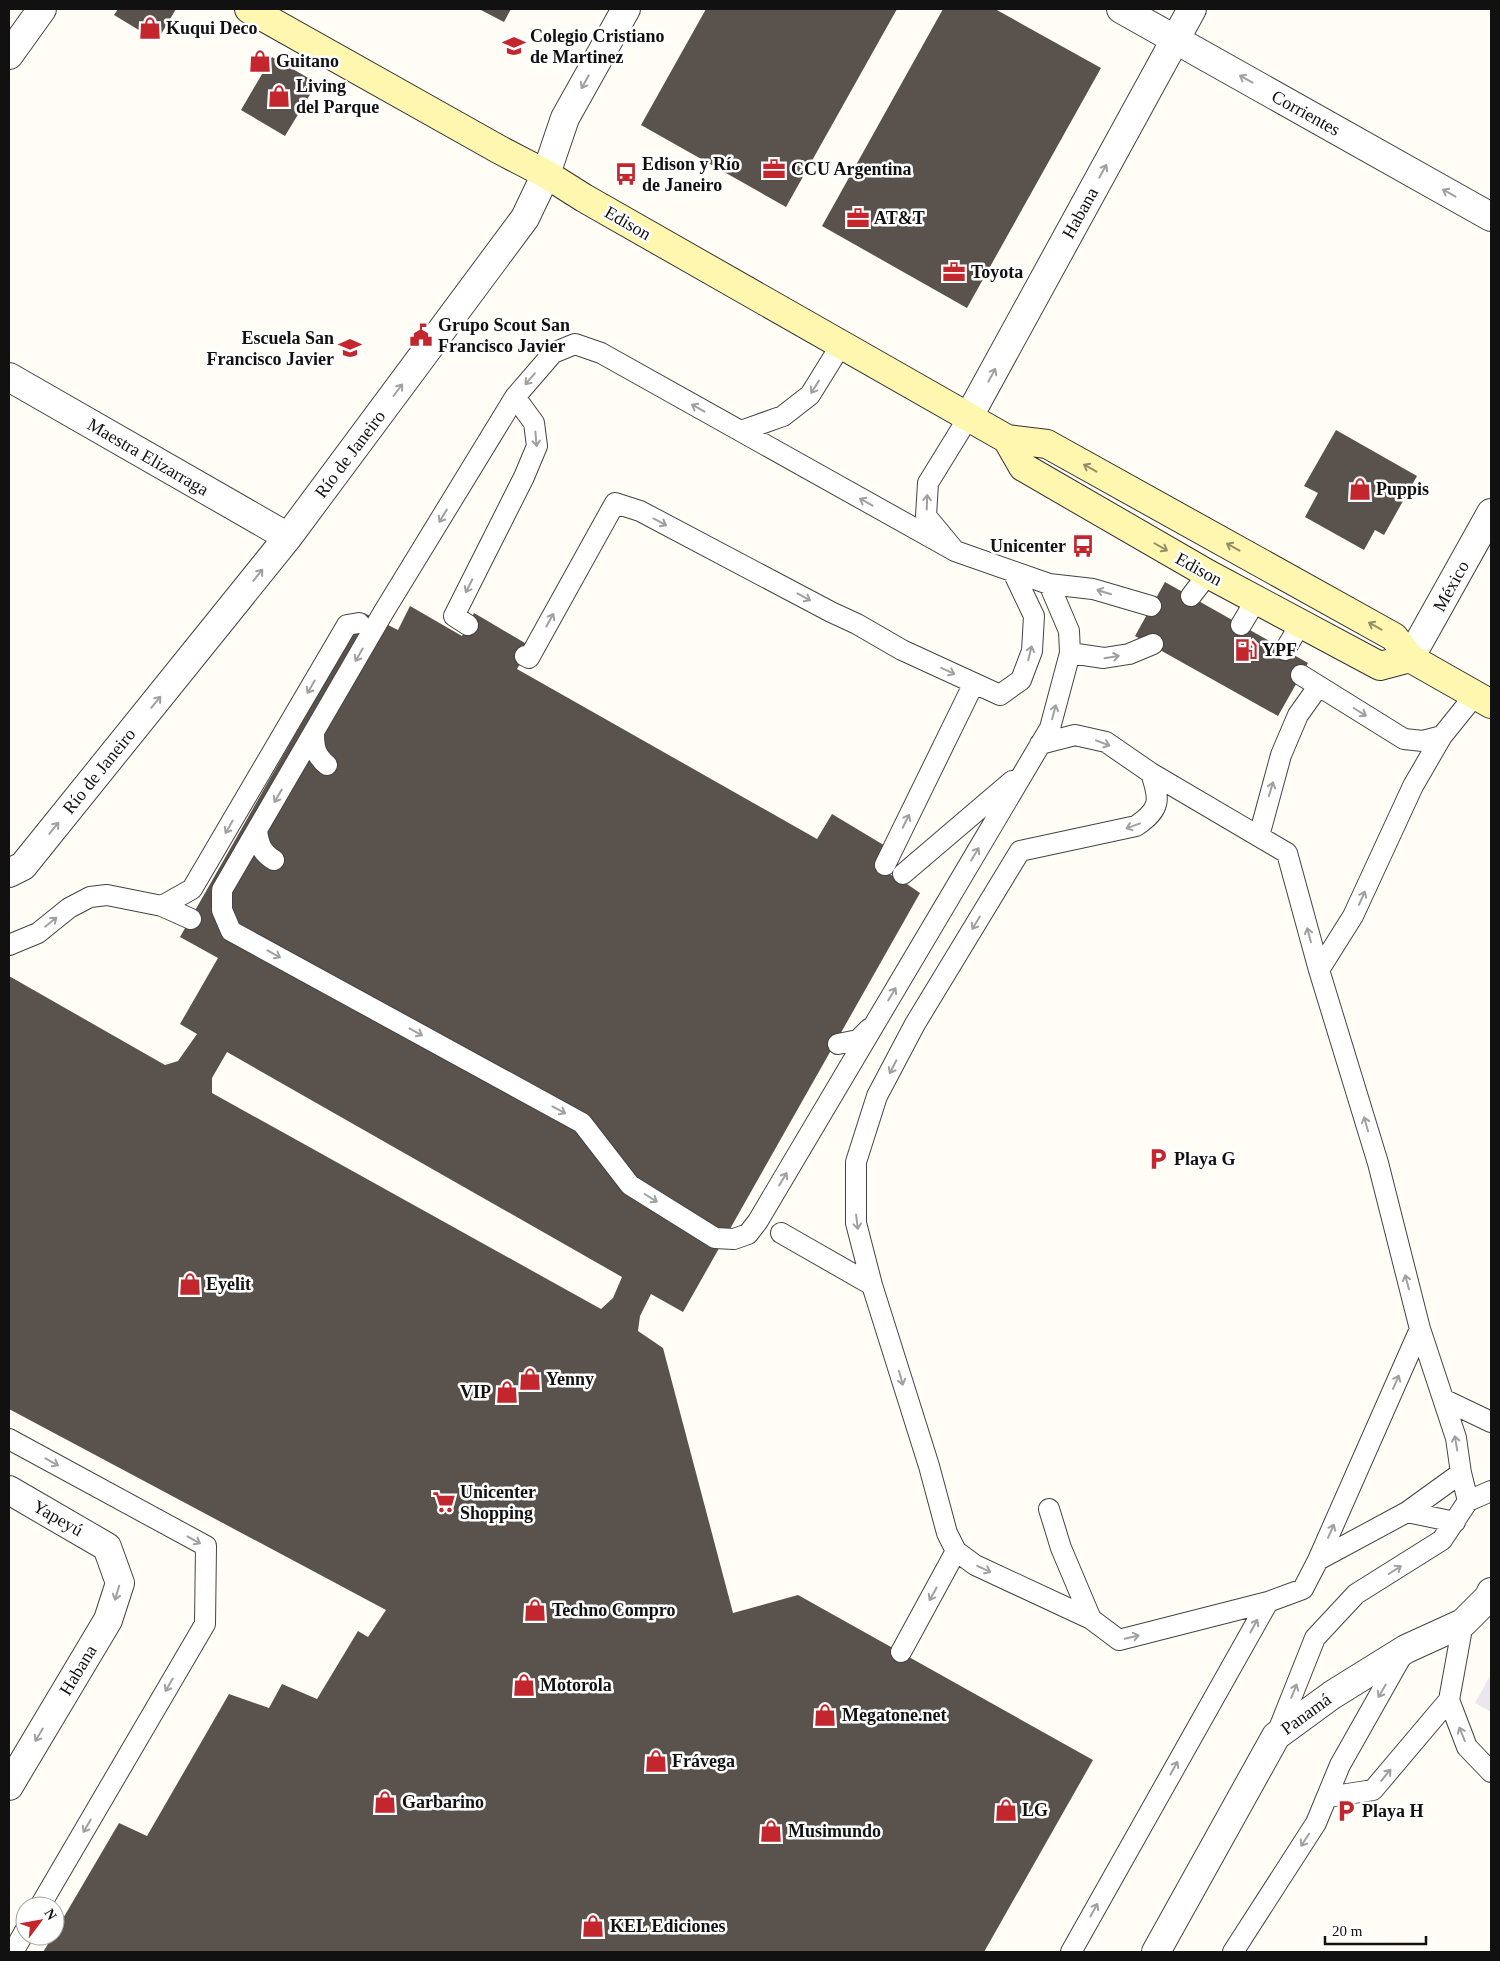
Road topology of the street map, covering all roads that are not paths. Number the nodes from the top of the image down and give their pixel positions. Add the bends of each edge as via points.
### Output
1 (42, 9) edge
2 (249, 9) edge
3 (626, 9) edge
4 (1120, 9) edge
5 (1192, 9) edge
6 (1175, 39) junction
7 (9, 55) edge
8 (546, 174) junction
9 (1491, 217) edge
10 (841, 345) junction
11 (9, 377) edge
12 (515, 397) junction
13 (968, 418) junction
14 (741, 431) junction
15 (1007, 439) junction
16 (1491, 513) edge
17 (288, 537) junction
18 (955, 551) junction
19 (1013, 572) junction
20 (1208, 574) junction
21 (1049, 584) junction
22 (1191, 596) dead end
23 (1256, 600) junction
24 (1151, 606) dead end
25 (359, 623) dead end
26 (1301, 623) junction
27 (468, 625) dead end
28 (1241, 625) dead end
29 (1153, 644) dead end
30 (1285, 650) dead end
31 (1070, 653) junction
32 (524, 656) dead end
33 (1410, 658) junction
34 (1301, 675) dead end
35 (974, 683) junction
36 (1318, 687) junction
37 (1483, 699) edge
38 (314, 734) junction
39 (1442, 736) junction
40 (1040, 744) junction
41 (327, 764) dead end
42 (1024, 771) junction
43 (1152, 773) junction
44 (257, 831) junction
45 (1259, 836) junction
46 (274, 860) dead end
47 (885, 865) dead end
48 (16, 870) edge
49 (903, 874) dead end
50 (162, 906) junction
51 (191, 920) dead end
52 (9, 945) edge
53 (1319, 970) junction
54 (874, 1024) junction
55 (838, 1044) dead end
56 (781, 1233) dead end
57 (872, 1285) junction
58 (1420, 1328) junction
59 (1445, 1400) junction
60 (1491, 1422) edge
61 (9, 1438) edge
62 (1461, 1473) junction
63 (9, 1490) edge
64 (1491, 1491) edge
65 (1468, 1501) junction
66 (1049, 1509) dead end
67 (1407, 1512) junction
68 (1455, 1522) junction
69 (107, 1547) joint
70 (956, 1551) junction
71 (1318, 1560) junction
72 (1491, 1592) edge
73 (1268, 1602) junction
74 (1091, 1619) junction
75 (1463, 1623) junction
76 (1406, 1649) junction
77 (901, 1652) dead end
78 (1449, 1700) junction
79 (1276, 1736) junction
80 (1491, 1772) edge
81 (9, 1786) edge
82 (1328, 1797) junction
83 (46, 1896) edge
84 (1071, 1952) edge
85 (1156, 1952) edge
86 (1233, 1952) edge

1 - 7 street
2 - 8 street, Edison
3 -> 8 street, Río de Janeiro via 565,118
4 - 6 street, Corrientes
5 - 6 street, Habana
9 -> 6 street, Corrientes
13 -> 6 street, Habana
8 - 10 street, Edison
17 -> 8 street, Río de Janeiro via 525,218
10 - 13 street, Edison
10 -> 14 lane via 810,395 783,416
11 - 17 street, Maestra Elizarraga
14 -> 12 lane via 601,353 575,344 553,353
12 -> 27 lane via 534,423 538,446 454,616
12 -> 38 lane
13 - 15 street, Edison
18 -> 13 lane via 926,516 928,482
18 -> 14 lane
15 -> 20 street, Edison via 1023,467
33 -> 15 street, Edison via 1394,636 1047,444
16 - 33 street, México
48 -> 17 street, Río de Janeiro
18 - 19 lane
19 - 21 lane
35 -> 19 lane via 1000,695 1021,680 1032,651 1034,616
20 - 22 lane
20 - 23 street, Edison
24 -> 21 lane via 1093,589
21 - 31 lane via 1069,631
23 - 26 street, Edison
23 - 28 lane
25 -> 50 lane via 347,625 192,889
26 - 30 lane
26 - 33 street, Edison via 1380,666
31 -> 29 lane via 1104,658 1128,654
40 -> 31 lane via 1050,728
32 -> 35 lane via 529,658 615,503 640,512 902,650
33 - 37 street, Edison
34 - 36 lane
47 -> 35 lane
36 -> 39 lane via 1404,739 1422,741
45 -> 36 lane via 1281,755 1298,715
37 - 39 lane
38 - 41 lane via 319,758
38 -> 44 lane
53 -> 39 lane via 1353,916 1413,786
40 - 42 lane
40 -> 43 lane via 1075,735 1106,742
42 - 49 lane
54 -> 42 lane
43 - 45 lane
43 -> 57 lane via 1159,795 1152,815 1136,826 1020,851 915,1024 877,1096 856,1162 856,1223
44 - 46 lane via 264,854
44 -> 54 lane via 222,890 222,910 231,931 582,1123 630,1185 715,1238 734,1239 748,1234 758,1221
53 -> 45 lane via 1287,853
50 - 51 lane
52 -> 50 lane via 38,933 69,908 90,897 107,895
58 -> 53 lane via 1375,1154
54 - 55 lane via 858,1040
56 - 57 lane
57 -> 70 lane via 947,1534
58 - 59 lane
71 -> 58 lane
59 - 60 lane
62 -> 59 lane via 1456,1438
61 -> 83 lane via 206,1546 205,1624
62 - 65 lane
62 - 67 lane
63 - 69 street, Yapeyú
64 - 65 lane
65 - 68 lane
66 - 74 lane via 1061,1548
67 - 68 lane
67 - 71 lane
79 -> 68 lane via 1315,1638 1356,1594 1442,1540
69 -> 81 street, Habana via 120,1583 108,1620
70 -> 74 lane via 975,1565
70 -> 77 lane
71 - 73 lane via 1303,1588
72 - 75 street, Panamá
74 -> 73 lane via 1118,1640
84 -> 73 lane
75 - 76 street, Panamá
75 - 78 lane
76 - 79 street, Panamá via 1332,1695
76 -> 82 lane via 1340,1765
80 -> 78 lane via 1467,1747
82 -> 78 lane via 1373,1790
79 - 85 street, Panamá
82 -> 86 lane via 1316,1823

